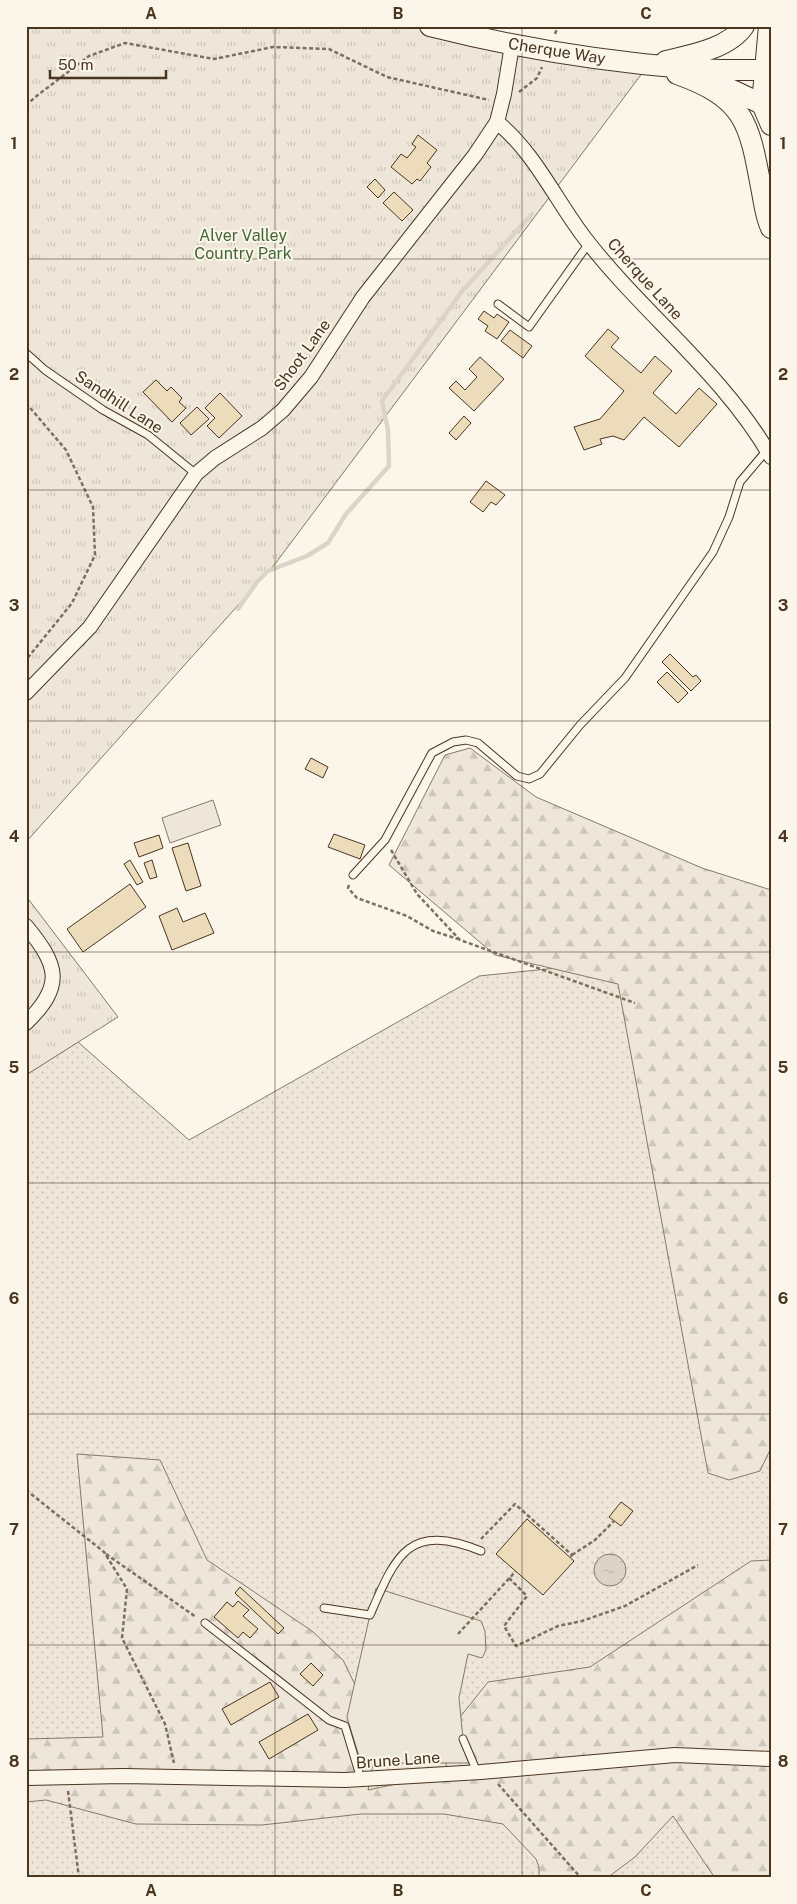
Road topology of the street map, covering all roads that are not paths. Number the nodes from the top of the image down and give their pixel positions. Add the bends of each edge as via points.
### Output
1 (430, 26) edge
2 (744, 26) edge
3 (769, 26) edge
4 (512, 44) junction
5 (650, 64) junction
6 (686, 69) junction
7 (768, 70) edge
8 (767, 106) edge
9 (497, 122) junction
10 (771, 126) edge
11 (771, 228) edge
12 (589, 243) junction
13 (498, 304) dead end
14 (26, 352) edge
15 (769, 453) edge
16 (196, 474) junction
17 (26, 693) edge
18 (353, 875) road end
19 (26, 926) edge
20 (26, 1023) edge
21 (477, 1549) road end
22 (324, 1608) dead end
23 (205, 1623) road end
24 (463, 1739) dead end
25 (771, 1759) edge
26 (482, 1772) junction
27 (26, 1778) edge
28 (361, 1779) junction

1 - 4 street, Cherque Way
2 - 5 street via 740,33 701,53
3 - 7 street
4 - 5 street, Cherque Way via 549,52
4 - 9 street, Shoot Lane
5 - 6 street, Cherque Way
5 - 11 street via 704,84 727,100 744,120 754,145
6 - 7 street, Cherque Way
6 - 8 street, Cherque Way
7 - 8 street
8 - 10 street
9 - 12 street, Cherque Lane via 516,138
9 - 16 street, Shoot Lane via 475,155 363,297 311,377 283,410
12 - 13 lane via 529,327
12 - 15 street, Cherque Lane via 727,394
14 - 16 lane, Sandhill Lane via 103,410 148,435
15 - 18 lane via 740,482 713,552 625,678 580,725 540,774 529,779 518,776 478,743 466,740 453,742 432,753 387,836
16 - 17 street, Shoot Lane via 90,626
19 - 20 street via 49,957 52,975 50,996
21 - 22 lane via 460,1542 434,1540 419,1544 403,1552 390,1568 370,1614
23 - 28 lane via 329,1720 345,1726
24 - 26 lane
25 - 26 street, Brune Lane via 675,1755
26 - 28 street, Brune Lane
27 - 28 street, Brune Lane

